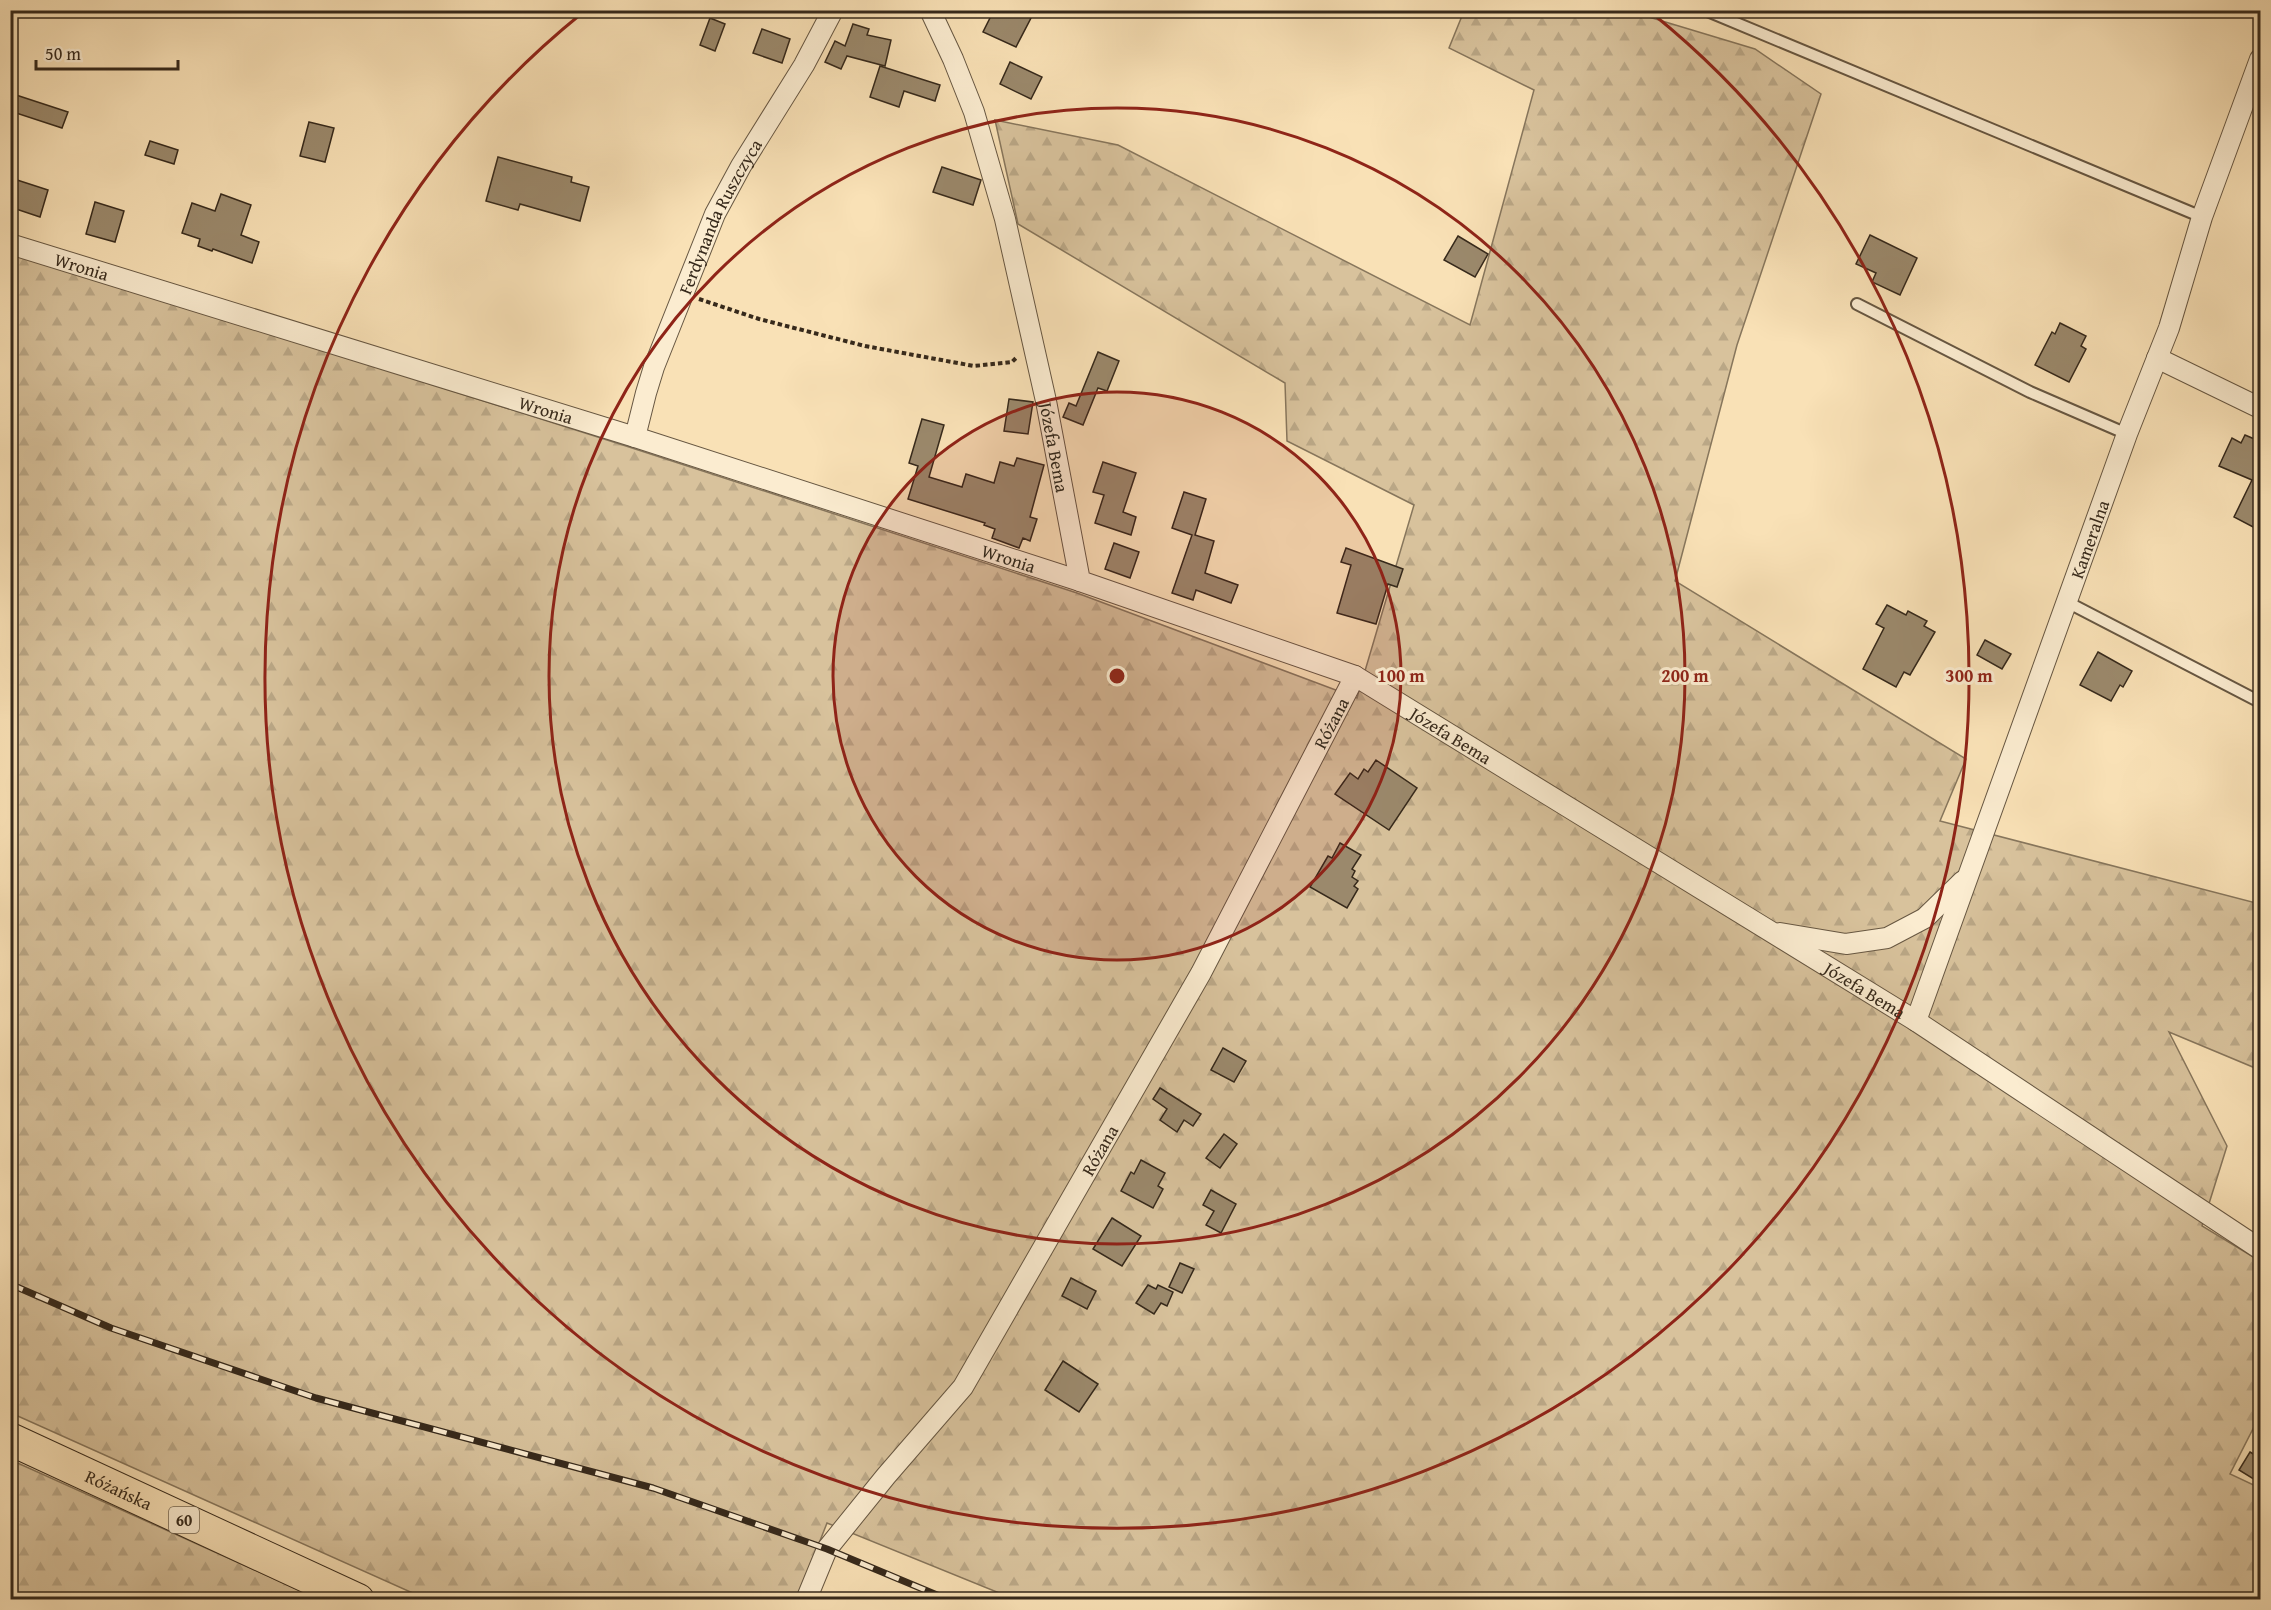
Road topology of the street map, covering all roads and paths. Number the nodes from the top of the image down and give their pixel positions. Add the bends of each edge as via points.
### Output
1 (833, 10) edge
2 (930, 10) edge
3 (1705, 10) edge
4 (2260, 59) edge
5 (2202, 217) junction
6 (10, 244) edge
7 (682, 294) junction
8 (1857, 304) dead end
9 (1033, 343) junction
10 (2157, 357) junction
11 (2260, 408) edge
12 (2127, 434) junction
13 (635, 437) junction
14 (1080, 581) junction
15 (2067, 602) junction
16 (1355, 676) junction
17 (2260, 702) edge
18 (1967, 877) junction
19 (1769, 931) junction
20 (1916, 1021) junction
21 (2260, 1249) edge
22 (10, 1439) edge
23 (358, 1599) edge
24 (806, 1599) edge

1 - 7 street, Ferdynanda Ruszczyca via 725,195
2 - 9 street, Józefa Bema via 974,112 1005,219
3 - 5 lane
4 - 5 street, Kameralna
5 - 10 street, Kameralna
6 - 13 street, Wronia
7 - 9 path via 854,343 974,366 1012,362
7 - 13 street, Ferdynanda Ruszczyca via 645,393
8 - 12 lane via 2030,392
9 - 14 street, Józefa Bema
10 - 11 street
10 - 12 street, Kameralna
12 - 15 street, Kameralna
13 - 14 street, Wronia
14 - 16 street, Józefa Bema
15 - 17 lane
15 - 18 street, Kameralna
16 - 19 street, Józefa Bema
16 - 24 street, Różana via 1201,973 963,1387 827,1549
18 - 19 street via 1925,918 1887,938 1846,944
18 - 20 street, Kameralna
19 - 20 street, Józefa Bema
20 - 21 street, Józefa Bema
22 - 23 main road, Różańska / 60

